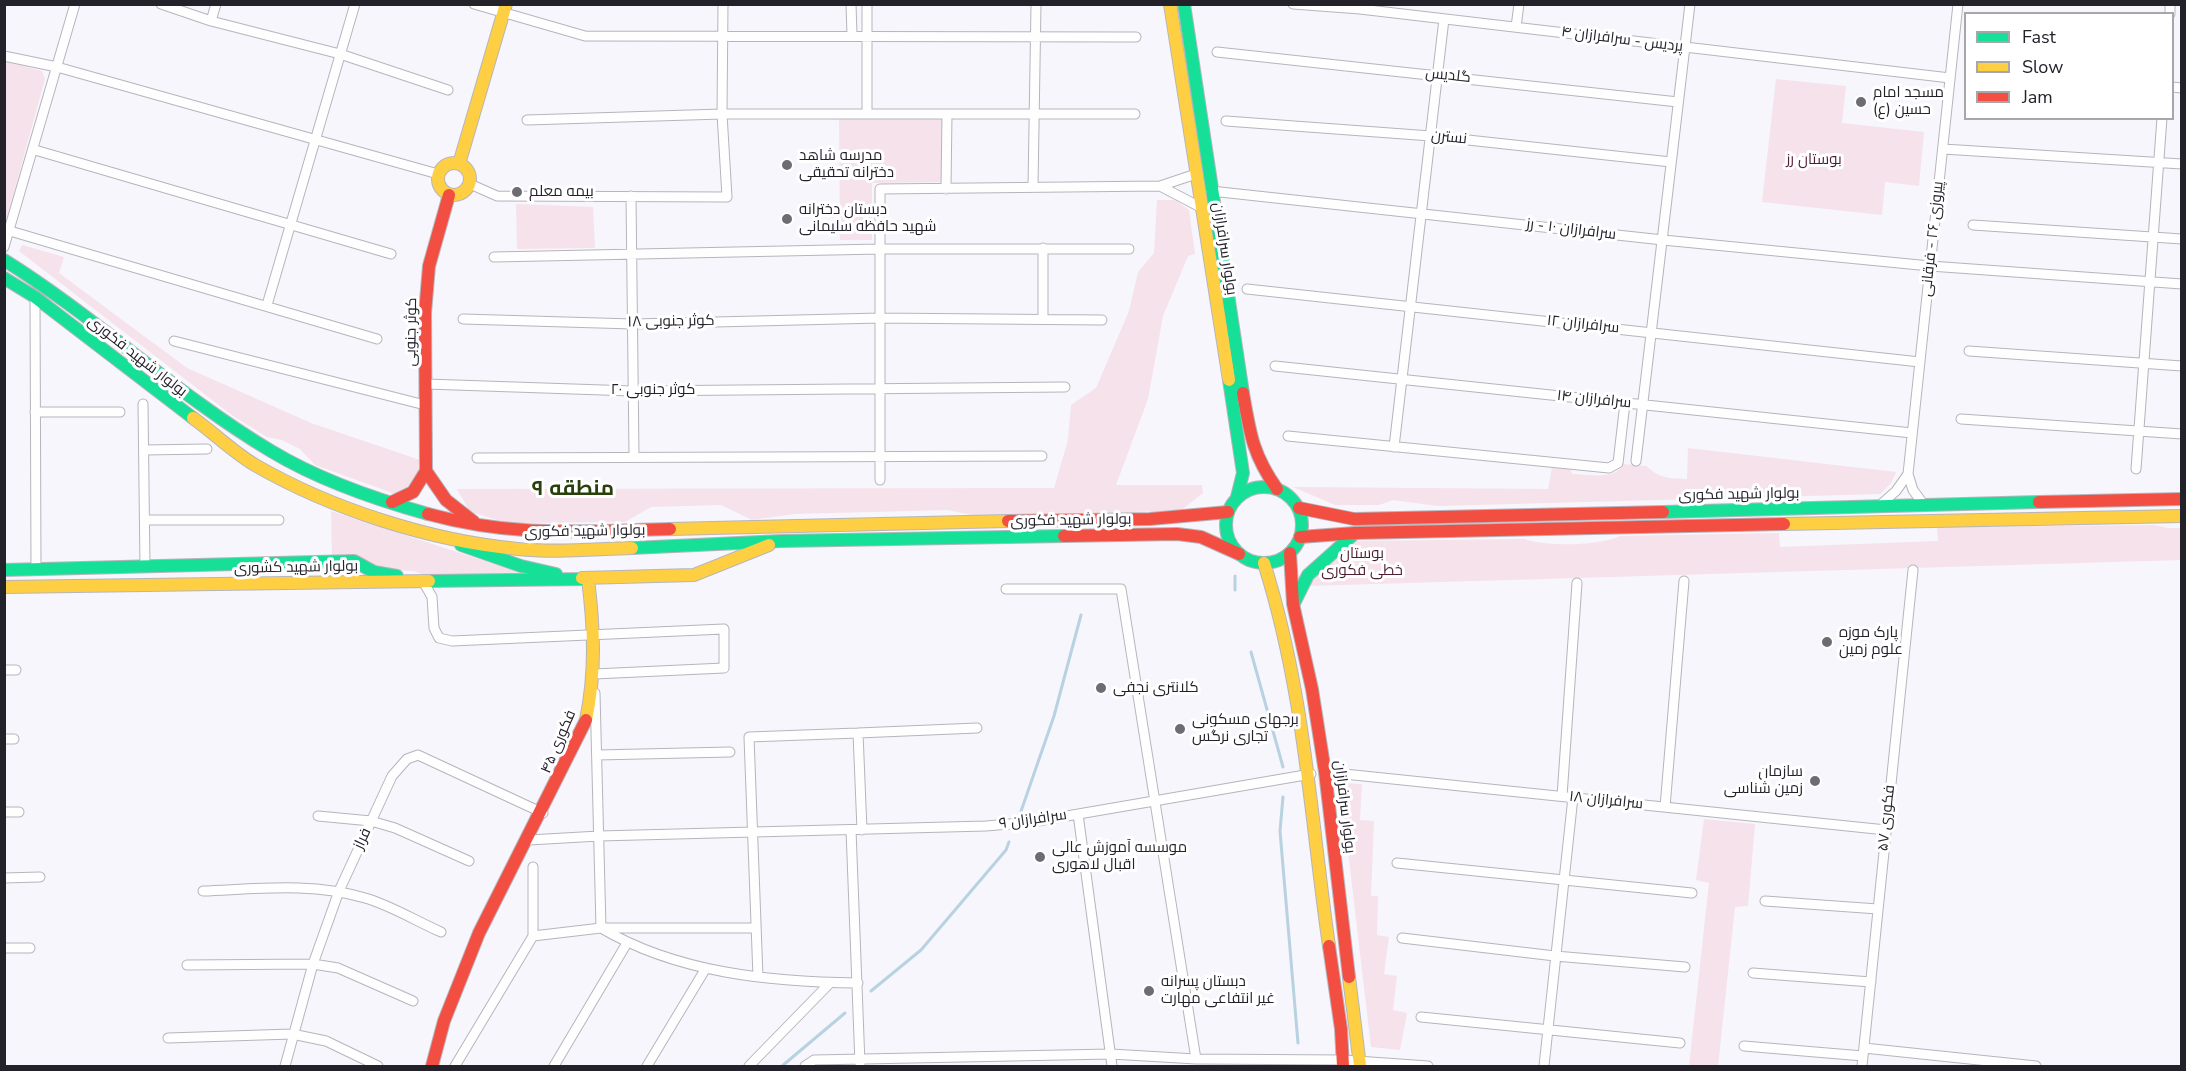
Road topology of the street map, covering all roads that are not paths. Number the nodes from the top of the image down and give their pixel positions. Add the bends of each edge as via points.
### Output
1 (75, 4) edge
2 (161, 4) edge
3 (216, 4) edge
4 (355, 4) edge
5 (474, 4) edge
6 (723, 4) edge
7 (851, 4) edge
8 (867, 4) edge
9 (1036, 4) edge
10 (1170, 4) edge
11 (1184, 4) edge
12 (1293, 4) edge
13 (1519, 4) edge
14 (1690, 4) edge
15 (1958, 4) edge
16 (1360, 7) edge
17 (505, 9) edge
18 (1444, 19) junction
19 (211, 21) junction
20 (1516, 27) junction
21 (723, 35) junction
22 (852, 35) junction
23 (867, 35) junction
24 (1036, 36) junction
25 (1136, 37) dead end
26 (1685, 47) junction
27 (1217, 52) dead end
28 (340, 54) junction
29 (4, 56) edge
30 (57, 68) junction
31 (1436, 74) junction
32 (1950, 78) junction
33 (448, 90) dead end
34 (1678, 102) junction
35 (1034, 113) junction
36 (722, 114) junction
37 (867, 114) junction
38 (947, 114) junction
39 (1134, 114) dead end
40 (528, 120) dead end
41 (2162, 120) edge
42 (1226, 121) dead end
43 (1431, 136) junction
44 (316, 140) junction
45 (1942, 149) junction
46 (34, 150) junction
47 (1671, 162) junction
48 (2159, 163) junction
49 (459, 164) junction
50 (2181, 164) edge
51 (438, 174) junction
52 (1196, 174) junction
53 (470, 184) junction
54 (1160, 186) junction
55 (1033, 187) junction
56 (946, 189) junction
57 (1212, 191) junction
58 (449, 195) junction
59 (631, 196) junction
60 (1202, 208) junction
61 (1421, 212) junction
62 (292, 225) junction
63 (1973, 225) dead end
64 (10, 231) junction
65 (2153, 237) junction
66 (2181, 239) edge
67 (1663, 240) junction
68 (4, 247) edge
69 (1042, 248) junction
70 (880, 249) junction
71 (1129, 249) dead end
72 (391, 254) dead end
73 (631, 254) junction
74 (494, 257) dead end
75 (4, 260) edge
76 (1930, 266) junction
77 (4, 278) edge
78 (2150, 280) junction
79 (2181, 284) edge
80 (1247, 289) dead end
81 (35, 297) junction
82 (267, 305) junction
83 (1410, 306) junction
84 (880, 318) junction
85 (463, 319) dead end
86 (1043, 319) junction
87 (1102, 320) dead end
88 (633, 324) junction
89 (1652, 333) junction
90 (377, 339) dead end
91 (174, 341) dead end
92 (1969, 351) dead end
93 (1920, 362) junction
94 (2144, 363) junction
95 (1275, 366) dead end
96 (2181, 366) edge
97 (1401, 380) junction
98 (426, 384) junction
99 (880, 387) junction
100 (1065, 387) dead end
101 (632, 391) junction
102 (1625, 403) junction
103 (143, 404) dead end
104 (425, 405) junction
105 (1643, 405) junction
106 (35, 412) junction
107 (120, 412) dead end
108 (1961, 419) dead end
109 (2139, 431) junction
110 (1912, 433) junction
111 (2181, 434) edge
112 (1288, 436) dead end
113 (1394, 447) junction
114 (207, 449) dead end
115 (144, 450) junction
116 (880, 455) junction
117 (634, 456) junction
118 (1042, 456) dead end
119 (477, 458) dead end
120 (1636, 460) dead end
121 (2136, 470) dead end
122 (426, 471) junction
123 (1908, 474) junction
124 (880, 480) dead end
125 (1277, 489) junction
126 (1237, 497) junction
127 (2181, 499) edge
128 (388, 502) junction
129 (1924, 505) junction
130 (1879, 506) junction
131 (1299, 508) junction
132 (1228, 512) junction
133 (2181, 516) edge
134 (145, 520) junction
135 (279, 520) dead end
136 (476, 524) junction
137 (1355, 533) junction
138 (430, 534) junction
139 (1300, 537) junction
140 (782, 541) junction
141 (1290, 553) junction
142 (1239, 554) junction
143 (354, 561) junction
144 (1264, 563) junction
145 (146, 567) junction
146 (4, 570) edge
147 (36, 570) junction
148 (1913, 570) dead end
149 (588, 579) junction
150 (423, 581) junction
151 (1684, 581) dead end
152 (354, 583) junction
153 (1577, 583) dead end
154 (4, 587) edge
155 (1006, 589) dead end
156 (1293, 604) junction
157 (595, 633) junction
158 (4, 670) edge
159 (16, 670) dead end
160 (595, 678) junction
161 (977, 728) dead end
162 (858, 733) junction
163 (730, 752) dead end
164 (597, 755) junction
165 (1325, 772) junction
166 (1311, 774) junction
167 (1568, 797) junction
168 (1155, 801) junction
169 (1665, 807) junction
170 (4, 812) edge
171 (19, 812) dead end
172 (543, 813) junction
173 (1078, 814) junction
174 (318, 816) dead end
175 (371, 821) junction
176 (851, 830) junction
177 (862, 830) junction
178 (1886, 830) junction
179 (751, 832) junction
180 (599, 836) junction
181 (528, 840) junction
182 (469, 861) dead end
183 (1397, 863) dead end
184 (533, 867) dead end
185 (40, 877) dead end
186 (4, 878) edge
187 (1564, 880) junction
188 (203, 891) dead end
189 (339, 891) junction
190 (1692, 893) dead end
191 (1765, 901) dead end
192 (1878, 909) junction
193 (601, 928) junction
194 (755, 928) junction
195 (441, 932) dead end
196 (533, 936) junction
197 (1402, 938) dead end
198 (627, 943) junction
199 (4, 948) edge
200 (30, 948) dead end
201 (1555, 956) junction
202 (313, 964) junction
203 (187, 965) dead end
204 (1685, 967) dead end
205 (706, 968) junction
206 (1753, 973) dead end
207 (758, 977) junction
208 (1870, 982) junction
209 (830, 983) junction
210 (858, 983) junction
211 (413, 1001) dead end
212 (1421, 1017) dead end
213 (1547, 1031) junction
214 (292, 1034) junction
215 (168, 1038) dead end
216 (1680, 1043) dead end
217 (1744, 1046) dead end
218 (1111, 1054) junction
219 (1863, 1057) edge
220 (1196, 1059) junction
221 (860, 1063) edge
222 (1343, 1063) edge
223 (1360, 1064) edge
224 (285, 1066) edge
225 (378, 1066) edge
226 (432, 1066) edge
227 (455, 1066) edge
228 (554, 1066) edge
229 (647, 1066) edge
230 (749, 1066) edge
231 (805, 1066) edge
232 (1112, 1066) edge
233 (1428, 1066) edge
234 (1544, 1066) edge
235 (2036, 1066) edge

1 - 30 street
2 - 19 street
3 - 19 street
4 - 28 street
5 - 17 street
6 - 21 street
7 - 22 street
8 - 23 street
9 - 24 street
10 - 52 main road, بولوار سرافرازان
11 - 57 main road, بولوار سرافرازان
12 - 16 street, پردیس - سرافرازان ۴
13 - 20 street
14 - 26 street
15 - 32 street, پیروزی ۲۶ - فرقانی
16 - 18 street, پردیس - سرافرازان ۴
17 - 21 street via 585,36
17 - 49 main road
18 - 20 street, پردیس - سرافرازان ۴
18 - 31 street
19 - 28 street
20 - 26 street, پردیس - سرافرازان ۴
21 - 22 street
21 - 36 street
22 - 23 street
23 - 24 street
23 - 37 street
24 - 25 street
24 - 35 street
26 - 32 street, پردیس - سرافرازان ۴
26 - 34 street
27 - 31 street, گلدیس
28 - 33 street
28 - 44 street
29 - 30 street
30 - 44 street
30 - 46 street
31 - 34 street, گلدیس
31 - 43 street
32 - 45 street, پیروزی ۲۶ - فرقانی
34 - 47 street
35 - 38 street
35 - 39 street
35 - 55 street
36 - 37 street
36 - 40 street
36 - 59 street via 727,196
37 - 38 street
38 - 56 street
41 - 48 street
42 - 43 street, نسترن
43 - 47 street, نسترن
43 - 61 street
44 - 51 street
44 - 62 street
45 - 48 street
45 - 76 street, پیروزی ۲۶ - فرقانی
46 - 62 street
46 - 64 street
47 - 67 street
48 - 50 street
48 - 65 street
49 - 51 main road via 446,165
49 - 53 main road via 469,172
51 - 58 main road via 439,187
52 - 54 street
52 - 60 main road, بولوار سرافرازان
53 - 58 main road via 461,194
53 - 59 street via 497,196
54 - 55 street
54 - 60 street
55 - 56 street
56 - 70 street via 880,189
57 - 61 street, سرافرازان ۱۰ - رز
57 - 125 main road, بولوار سرافرازان via 1250,436 1260,465
58 - 98 main road, کوثر جنوبی via 429,266
59 - 73 street
60 - 126 main road, بولوار سرافرازان via 1243,473
61 - 67 street, سرافرازان ۱۰ - رز
61 - 83 street
62 - 72 street
62 - 82 street
63 - 65 street
64 - 68 street
64 - 82 street
65 - 66 street
65 - 78 street
67 - 76 street, سرافرازان ۱۰ - رز
67 - 89 street
69 - 70 street
69 - 71 street
69 - 86 street
70 - 73 street
70 - 84 street
73 - 74 street
73 - 88 street
75 - 128 main road, بولوار شهید فکوری via 44,282 222,419 265,447 315,474
76 - 78 street, سرافرازان ۱۰ - رز
76 - 93 street, پیروزی ۲۶ - فرقانی
77 - 81 main road, بولوار شهید فکوری
78 - 79 street, سرافرازان ۱۰ - رز
78 - 94 street
80 - 83 street, سرافرازان ۱۲
81 - 106 street
81 - 138 main road, بولوار شهید فکوری via 254,464 309,492
82 - 90 street
83 - 89 street, سرافرازان ۱۲
83 - 97 street
84 - 86 street, کوثر جنوبی ۱۸
84 - 88 street, کوثر جنوبی ۱۸
84 - 99 street
85 - 88 street, کوثر جنوبی ۱۸
86 - 87 street, کوثر جنوبی ۱۸
88 - 101 street
89 - 93 street, سرافرازان ۱۲
89 - 105 street
91 - 104 street
92 - 94 street
93 - 110 street, پیروزی ۲۶ - فرقانی
94 - 96 street
94 - 109 street
95 - 97 street, سرافرازان ۱۴
97 - 102 street, سرافرازان ۱۴
97 - 113 street
98 - 101 street, کوثر جنوبی ۲۰
98 - 104 main road, کوثر جنوبی
99 - 100 street, کوثر جنوبی ۲۰
99 - 101 street, کوثر جنوبی ۲۰
99 - 116 street
101 - 117 street
102 - 105 street, سرافرازان ۱۴
102 - 113 street via 1618,463 1609,468
103 - 115 street
104 - 122 main road, کوثر جنوبی
105 - 110 street, سرافرازان ۱۴
105 - 120 street
106 - 107 street
106 - 147 street
108 - 109 street
109 - 111 street
109 - 121 street
110 - 123 street, پیروزی ۲۶ - فرقانی
112 - 113 street
114 - 115 street
115 - 134 street
116 - 117 street
116 - 118 street
116 - 124 street
117 - 119 street
122 - 128 main road via 417,491 405,500
122 - 136 main road via 446,500
123 - 129 street
123 - 130 street
125 - 126 main road via 1262,486
125 - 131 main road via 1290,496
126 - 132 main road
127 - 129 main road, بولوار شهید فکوری
128 - 136 main road, بولوار شهید فکوری
129 - 130 main road, بولوار شهید فکوری
130 - 131 main road, بولوار شهید فکوری via 1354,519
131 - 139 main road via 1303,523
132 - 136 main road, بولوار شهید فکوری via 1177,519 914,521 579,532 519,531
132 - 142 main road via 1229,542
133 - 137 main road, بولوار شهید فکوری
134 - 135 street
134 - 145 street
137 - 139 main road, بولوار شهید فکوری
137 - 156 main road via 1308,575
138 - 140 main road, بولوار شهید فکوری via 518,549
138 - 149 main road via 521,566
139 - 141 main road
140 - 142 main road, بولوار شهید فکوری via 1178,534 1201,537
140 - 149 main road via 694,575
141 - 144 main road
141 - 156 main road, بولوار سرافرازان
142 - 144 main road via 1252,562
143 - 145 main road, بولوار شهید کشوری
143 - 150 main road via 374,572 419,576
143 - 152 main road via 360,572
144 - 166 main road, بولوار سرافرازان via 1297,691
145 - 147 main road, بولوار شهید کشوری
146 - 147 main road, بولوار شهید کشوری
148 - 178 street, فکوری ۵۷
149 - 150 main road, بولوار شهید کشوری
149 - 157 main road, فکوری ۴۵
150 - 152 main road, بولوار شهید کشوری
150 - 157 street via 432,597 434,628 439,638
151 - 169 street
152 - 154 main road, بولوار شهید کشوری
153 - 167 street
155 - 168 street via 1120,589
156 - 165 main road, بولوار سرافرازان
157 - 160 main road, فکوری ۴۵
157 - 160 street via 724,629 723,668
158 - 159 street
160 - 164 street
160 - 172 main road, فکوری ۴۵ via 586,720
161 - 162 street
162 - 177 street
162 - 179 street via 749,737
163 - 164 street
164 - 180 street
165 - 167 street, سرافرازان ۱۸
165 - 223 main road, بولوار سرافرازان
166 - 168 street, سرافرازان ۹
166 - 222 main road, بولوار سرافرازان
167 - 169 street, سرافرازان ۱۸
167 - 187 street
168 - 173 street, سرافرازان ۹
168 - 220 street
169 - 178 street, سرافرازان ۱۸
170 - 171 street
172 - 175 street, فراز via 418,755 407,759 393,776
172 - 181 main road, فکوری ۴۵
173 - 177 street, سرافرازان ۹ via 986,826
173 - 218 street
174 - 175 street
175 - 182 street
175 - 189 street, فراز
176 - 177 street, سرافرازان ۹
176 - 179 street, سرافرازان ۹
176 - 210 street
178 - 192 street, فکوری ۵۷
179 - 180 street, سرافرازان ۹
179 - 194 street
180 - 181 street, سرافرازان ۹
180 - 193 street
181 - 226 main road, فکوری ۴۵ via 450,1002
183 - 187 street
184 - 196 street
185 - 186 street
187 - 190 street
187 - 201 street
188 - 189 street
189 - 195 street via 367,898
189 - 202 street, فراز
191 - 192 street
192 - 208 street, فکوری ۵۷
193 - 194 street
193 - 196 street
193 - 198 street
194 - 207 street
196 - 227 street
197 - 201 street
198 - 205 street
198 - 228 street
199 - 200 street
201 - 204 street
201 - 213 street
202 - 203 street
202 - 211 street via 338,969
202 - 214 street, فراز
205 - 207 street
205 - 229 street
206 - 208 street
207 - 209 street
208 - 219 street, فکوری ۵۷
209 - 210 street
209 - 230 street
210 - 221 street
212 - 213 street
213 - 216 street
213 - 234 street
214 - 215 street
214 - 224 street, فراز
214 - 225 street via 326,1041
217 - 219 street
218 - 220 street
218 - 221 street
218 - 232 street
219 - 235 street
220 - 222 street
221 - 231 street via 814,1060
222 - 223 street
223 - 233 street

